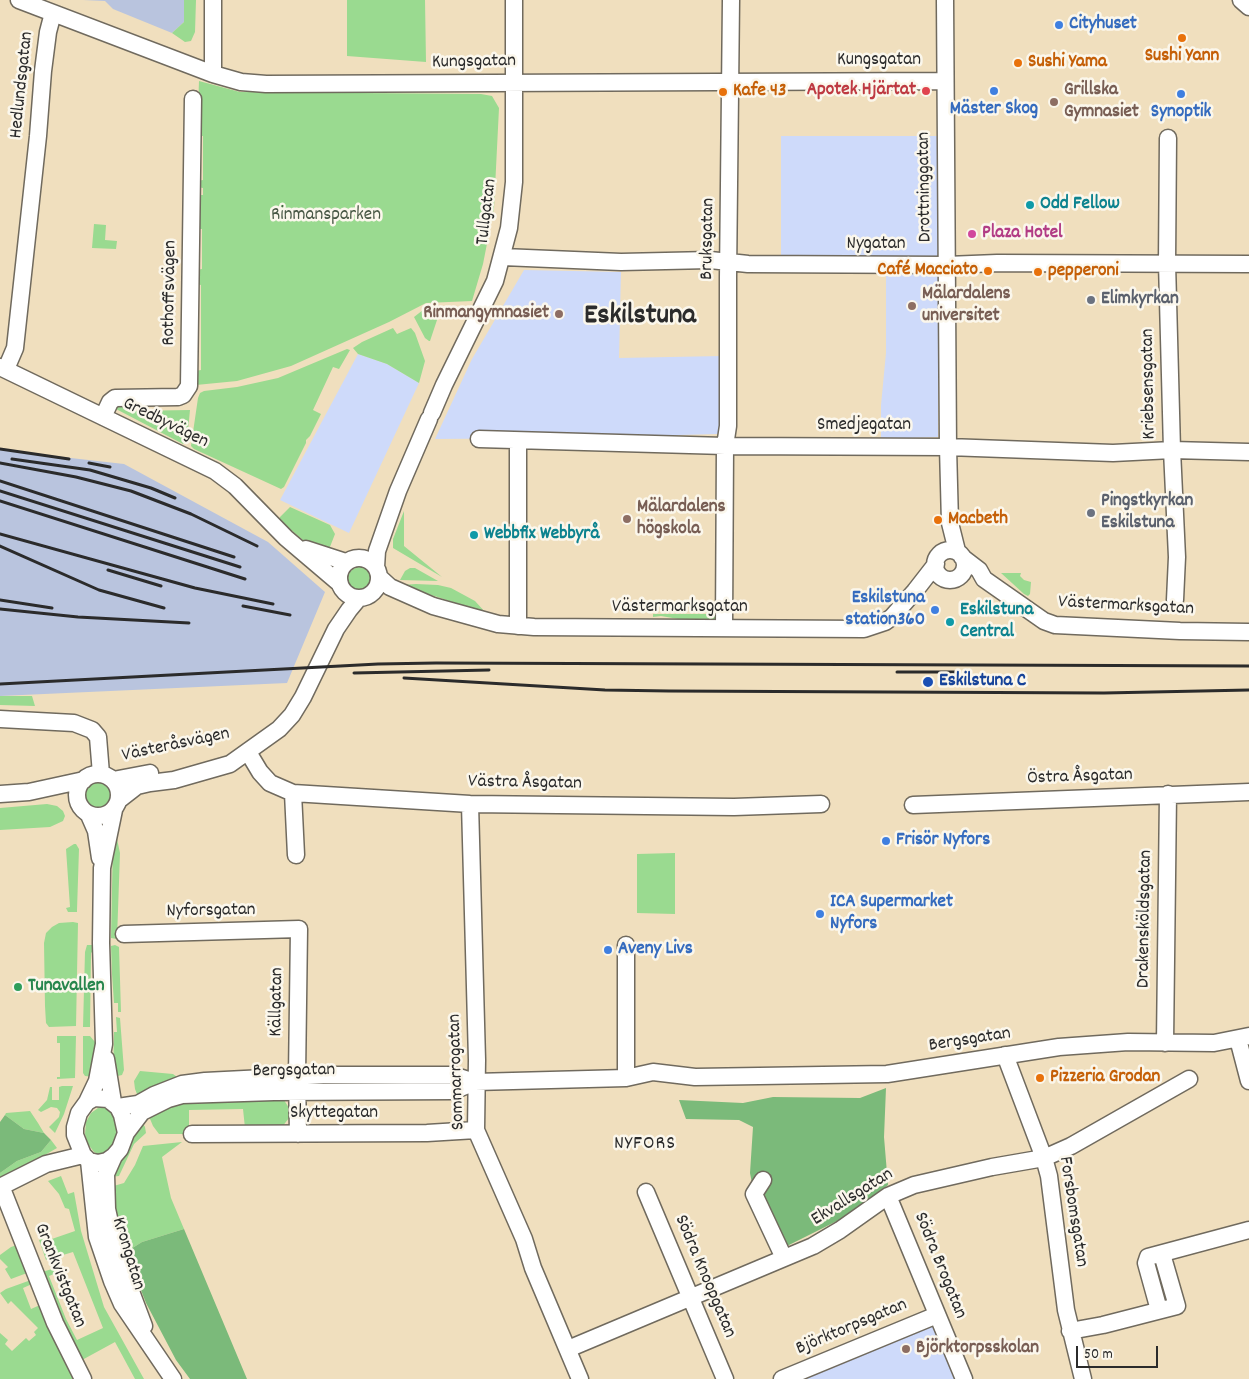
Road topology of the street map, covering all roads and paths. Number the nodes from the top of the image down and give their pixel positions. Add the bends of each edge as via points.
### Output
1 (19, 0) edge
2 (213, 0) edge
3 (514, 0) edge
4 (731, 0) edge
5 (945, 0) edge
6 (1241, 0) edge
7 (1249, 7) edge
8 (53, 13) junction
9 (213, 74) junction
10 (731, 81) junction
11 (944, 81) junction
12 (514, 82) junction
13 (193, 99) dead end
14 (1168, 138) dead end
15 (503, 257) junction
16 (729, 262) junction
17 (1167, 263) junction
18 (1249, 264) edge
19 (947, 265) junction
20 (3, 368) edge
21 (103, 417) junction
22 (480, 439) dead end
23 (518, 441) junction
24 (725, 446) junction
25 (948, 447) junction
26 (1172, 450) junction
27 (1249, 452) edge
28 (398, 491) junction
29 (294, 545) junction
30 (351, 560) junction
31 (950, 563) junction
32 (377, 572) junction
33 (340, 586) junction
34 (365, 596) junction
35 (1175, 600) dead end
36 (434, 606) junction
37 (518, 626) junction
38 (724, 628) junction
39 (336, 629) junction
40 (1249, 632) edge
41 (0, 720) edge
42 (248, 752) junction
43 (107, 777) junction
44 (84, 780) junction
45 (29, 792) junction
46 (1249, 792) edge
47 (293, 793) junction
48 (0, 794) edge
49 (1168, 794) junction
50 (77, 798) junction
51 (470, 804) junction
52 (821, 804) dead end
53 (117, 805) junction
54 (913, 805) dead end
55 (88, 815) junction
56 (296, 855) dead end
57 (102, 868) junction
58 (299, 930) joint
59 (124, 934) dead end
60 (626, 945) dead end
61 (1243, 1038) edge
62 (1165, 1043) junction
63 (104, 1044) junction
64 (1004, 1055) junction
65 (626, 1078) junction
66 (1189, 1080) dead end
67 (1249, 1081) edge
68 (475, 1082) junction
69 (297, 1084) junction
70 (87, 1102) junction
71 (115, 1104) junction
72 (476, 1130) junction
73 (126, 1133) junction
74 (192, 1134) dead end
75 (298, 1134) junction
76 (75, 1138) junction
77 (114, 1156) junction
78 (86, 1158) junction
79 (1044, 1158) junction
80 (46, 1164) junction
81 (763, 1180) dead end
82 (1, 1186) edge
83 (646, 1192) dead end
84 (888, 1196) junction
85 (1249, 1230) edge
86 (784, 1258) junction
87 (691, 1297) junction
88 (937, 1315) junction
89 (1070, 1331) junction
90 (153, 1349) junction
91 (568, 1349) junction
92 (83, 1379) edge
93 (173, 1379) edge
94 (580, 1379) edge
95 (725, 1379) edge
96 (782, 1379) edge
97 (964, 1379) edge
98 (1083, 1379) edge

1 - 8 street, Kungsgatan
2 - 9 street
3 - 12 street, Tullgatan
4 - 10 street, Bruksgatan
5 - 11 street, Drottninggatan
6 - 7 street
8 - 9 street, Kungsgatan
8 - 20 street, Hedlundsgatan via 48,32 15,348
9 - 12 street, Kungsgatan via 241,82 266,84
10 - 11 street, Kungsgatan
10 - 12 street, Kungsgatan
10 - 16 street, Bruksgatan
11 - 19 street, Drottninggatan
12 - 15 street, Tullgatan via 514,182
13 - 21 street, Rothoffsvägen via 189,386 178,397 115,398
14 - 17 street, Kriebsensgatan
15 - 16 street, Nygatan
15 - 28 street, Tullgatan via 495,281 444,385
16 - 19 street, Nygatan
16 - 24 street, Bruksgatan via 728,426
17 - 18 street, Nygatan
17 - 19 street, Nygatan via 997,262
17 - 26 street, Kriebsensgatan
19 - 25 street, Drottninggatan
20 - 21 street, Gredbyvägen
21 - 29 street, Gredbyvägen via 215,471 235,486
22 - 23 street, Smedjegatan
23 - 24 street, Smedjegatan
23 - 37 street
24 - 25 street, Smedjegatan
24 - 38 street, Bruksgatan
25 - 26 street, Smedjegatan via 1113,453
25 - 31 street, Drottninggatan
26 - 27 street, Smedjegatan
26 - 35 street, Kriebsensgatan via 1177,557
28 - 30 street, Tullgatan via 368,547
28 - 32 street, Tullgatan via 377,551
29 - 30 street, Gredbyvägen
29 - 33 street, Gredbyvägen
30 - 32 street via 366,559
30 - 33 street via 340,570
31 - 38 street, Västermarksgatan via 915,591 885,622 864,629
31 - 40 street, Västermarksgatan via 979,570 984,579 1056,626
32 - 34 street via 377,586
32 - 36 street, Västermarksgatan via 390,587
33 - 34 street via 350,596
33 - 39 street, Västeråsvägen via 342,606
34 - 36 street, Västermarksgatan
34 - 39 street, Västeråsvägen via 349,610
36 - 37 street, Västermarksgatan via 498,624
37 - 38 street, Västermarksgatan
39 - 42 street, Västeråsvägen via 292,714
41 - 43 street via 74,723 92,730 98,738
42 - 43 street, Västeråsvägen via 224,754 180,767
42 - 47 street, Västra Åsgatan via 270,783
42 - 53 street, Västeråsvägen via 230,764 204,772 136,786
43 - 44 street via 88,776
43 - 53 street via 119,791
44 - 45 street
44 - 50 street via 79,785
45 - 48 street
45 - 50 street
46 - 49 street, Östra Åsgatan
47 - 51 street, Västra Åsgatan
47 - 56 street
49 - 54 street, Östra Åsgatan
49 - 62 street, Drakensköldsgatan
50 - 55 street
51 - 52 street, Västra Åsgatan via 734,807
51 - 68 street, Sommarrogatan
53 - 55 street via 102,816
53 - 57 street
55 - 57 street via 96,831
57 - 63 street
58 - 59 street, Nyforsgatan
58 - 69 street, Källgatan
60 - 65 street
61 - 62 street, Bergsgatan via 1214,1043
61 - 67 street
62 - 64 street, Bergsgatan via 1108,1042
63 - 70 street via 97,1080
63 - 71 street
64 - 65 street, Bergsgatan via 887,1074 695,1077 654,1083
64 - 79 street, Forsbomsgatan
65 - 68 street, Bergsgatan
66 - 79 street, Ekvallsgatan
68 - 69 street, Bergsgatan via 452,1091
68 - 72 street, Sommarrogatan
69 - 71 street, Bergsgatan via 182,1084 138,1104
69 - 73 street, Bergsgatan via 168,1099 142,1112
69 - 75 street, Källgatan
70 - 71 street via 94,1098 108,1098
70 - 76 street via 76,1120
71 - 73 street via 124,1120
72 - 75 street, Skyttegatan
72 - 91 street, Sommarrogatan
73 - 77 street
74 - 75 street, Skyttegatan
76 - 78 street
76 - 80 street
77 - 78 street via 98,1163
77 - 90 street, Krongatan via 106,1174 107,1209 117,1254
78 - 80 street
78 - 90 street, Krongatan via 96,1229 104,1258 122,1304
79 - 84 street, Ekvallsgatan via 914,1185
79 - 89 street, Forsbomsgatan
80 - 82 street
81 - 86 street via 754,1194
82 - 92 street, Grankvistgatan via 54,1323
83 - 87 street, Södra Knoopgatan
84 - 86 street, Ekvallsgatan via 826,1239
84 - 88 street, Södra Brogatan
85 - 89 street via 1162,1254 1177,1306
86 - 87 street, Ekvallsgatan
87 - 91 street, Ekvallsgatan
87 - 95 street, Södra Knoopgatan
88 - 96 street, Björktorpsgatan
88 - 97 street, Södra Brogatan
89 - 98 street, Forsbomsgatan
90 - 93 street, Krongatan
91 - 94 street, Sommarrogatan

